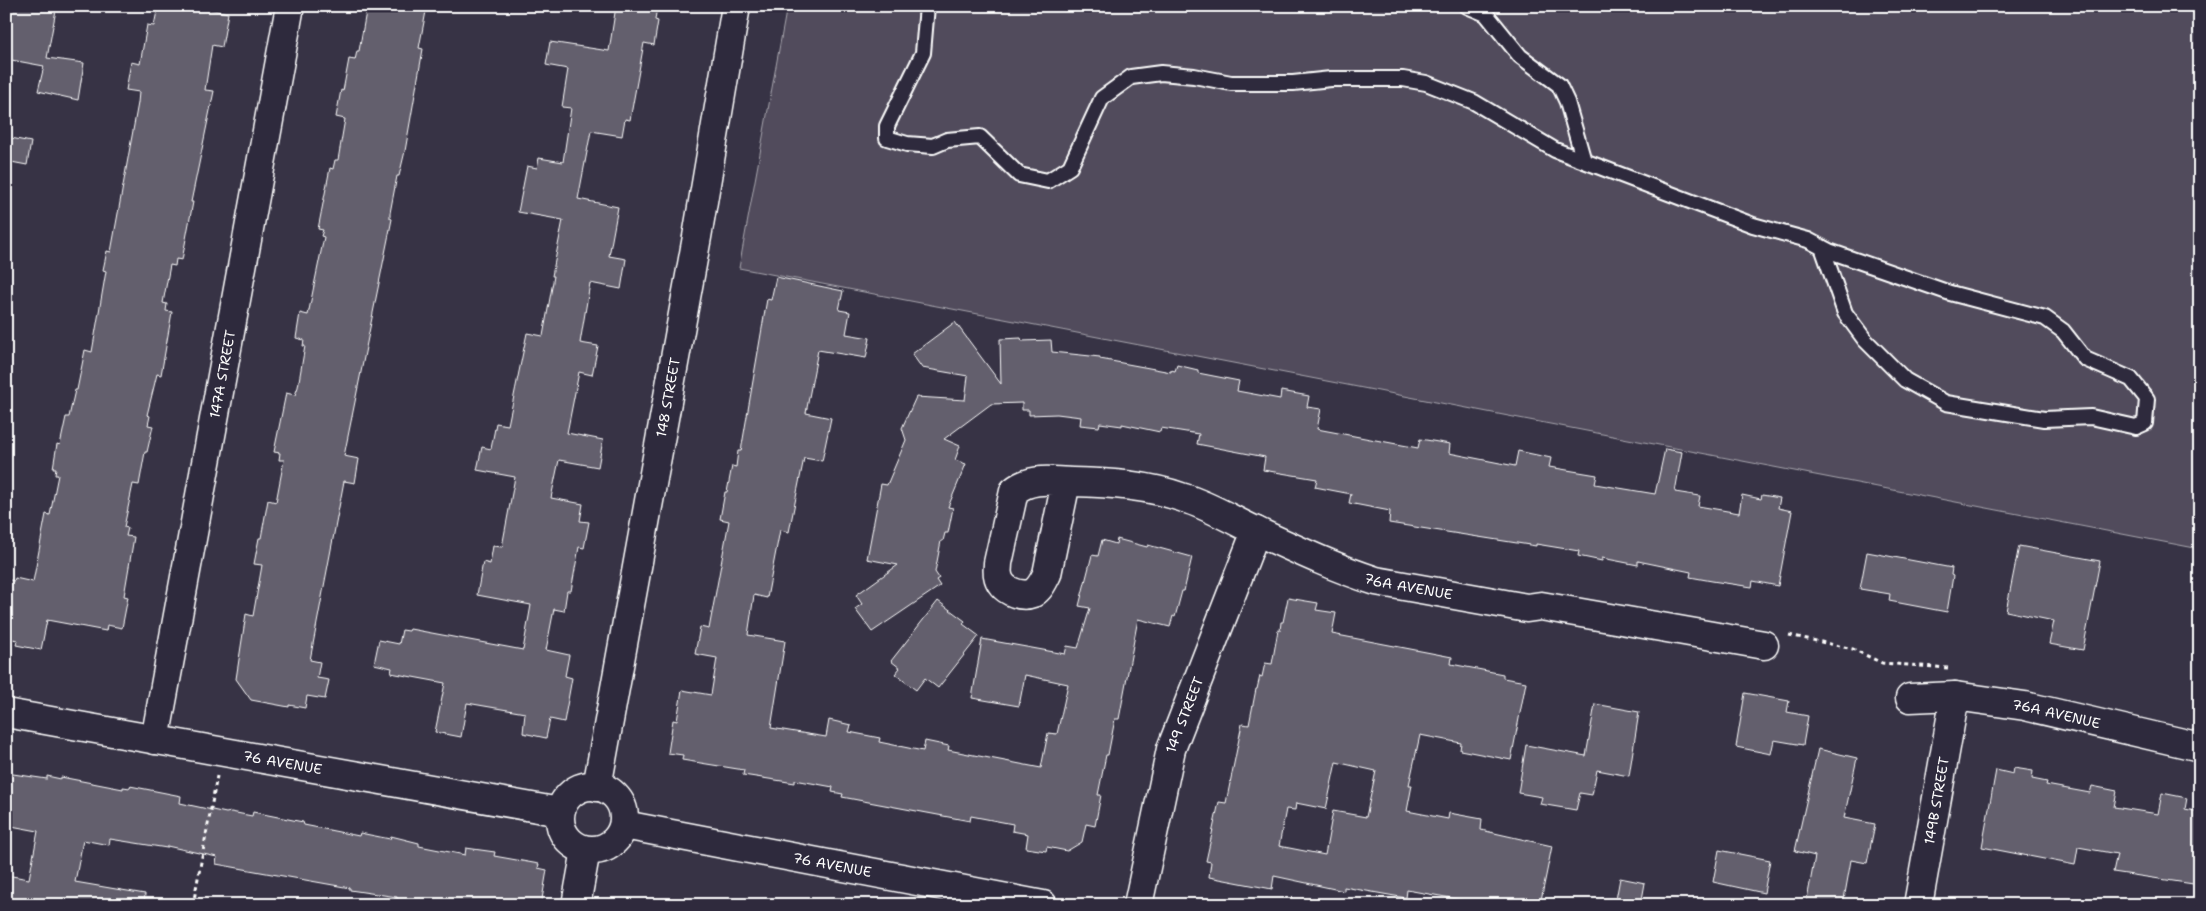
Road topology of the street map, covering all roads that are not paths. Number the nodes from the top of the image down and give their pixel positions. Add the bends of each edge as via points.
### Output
1 (290, 6) edge
2 (736, 6) edge
3 (927, 6) edge
4 (1467, 6) edge
5 (1583, 158) junction
6 (1822, 247) junction
7 (1066, 482) dead end
8 (1256, 531) junction
9 (1772, 639) road end
10 (1955, 696) junction
11 (1910, 698) dead end
12 (6, 713) edge
13 (155, 740) junction
14 (2200, 747) edge
15 (597, 786) junction
16 (560, 812) junction
17 (624, 825) junction
18 (586, 850) junction
19 (576, 905) edge
20 (1043, 905) edge
21 (1138, 905) edge
22 (1918, 905) edge

1 - 13 street, 147A STREET
2 - 15 street, 148 STREET
3 - 5 lane via 923,53 887,126 887,138 932,146 946,140 980,137 1019,175 1048,181 1070,167 1102,98 1131,77 1161,73 1231,83 1403,79 1474,102 1556,150
4 - 5 lane via 1486,14 1520,56 1558,85 1568,102
5 - 6 lane via 1753,225
6 - 6 lane via 1950,293 2045,318 2063,331 2085,359 2131,379 2147,399 2145,423 2136,428 2091,417 2044,419 1946,403 1905,380 1865,340 1845,313
7 - 8 street, 76A AVENUE via 1159,490 1208,507
8 - 9 street, 76A AVENUE via 1376,581 1527,608 1541,606
8 - 21 street, 149 STREET via 1170,749
10 - 11 street, 76A AVENUE
10 - 14 street, 76A AVENUE via 2026,706
10 - 22 street, 149B STREET
12 - 13 street, 76 AVENUE
13 - 16 street, 76 AVENUE
15 - 16 street via 574,792 565,800
15 - 17 street via 618,800 624,812
16 - 18 street via 565,836
17 - 18 street via 620,834 605,848
17 - 20 street, 76 AVENUE
18 - 19 street

